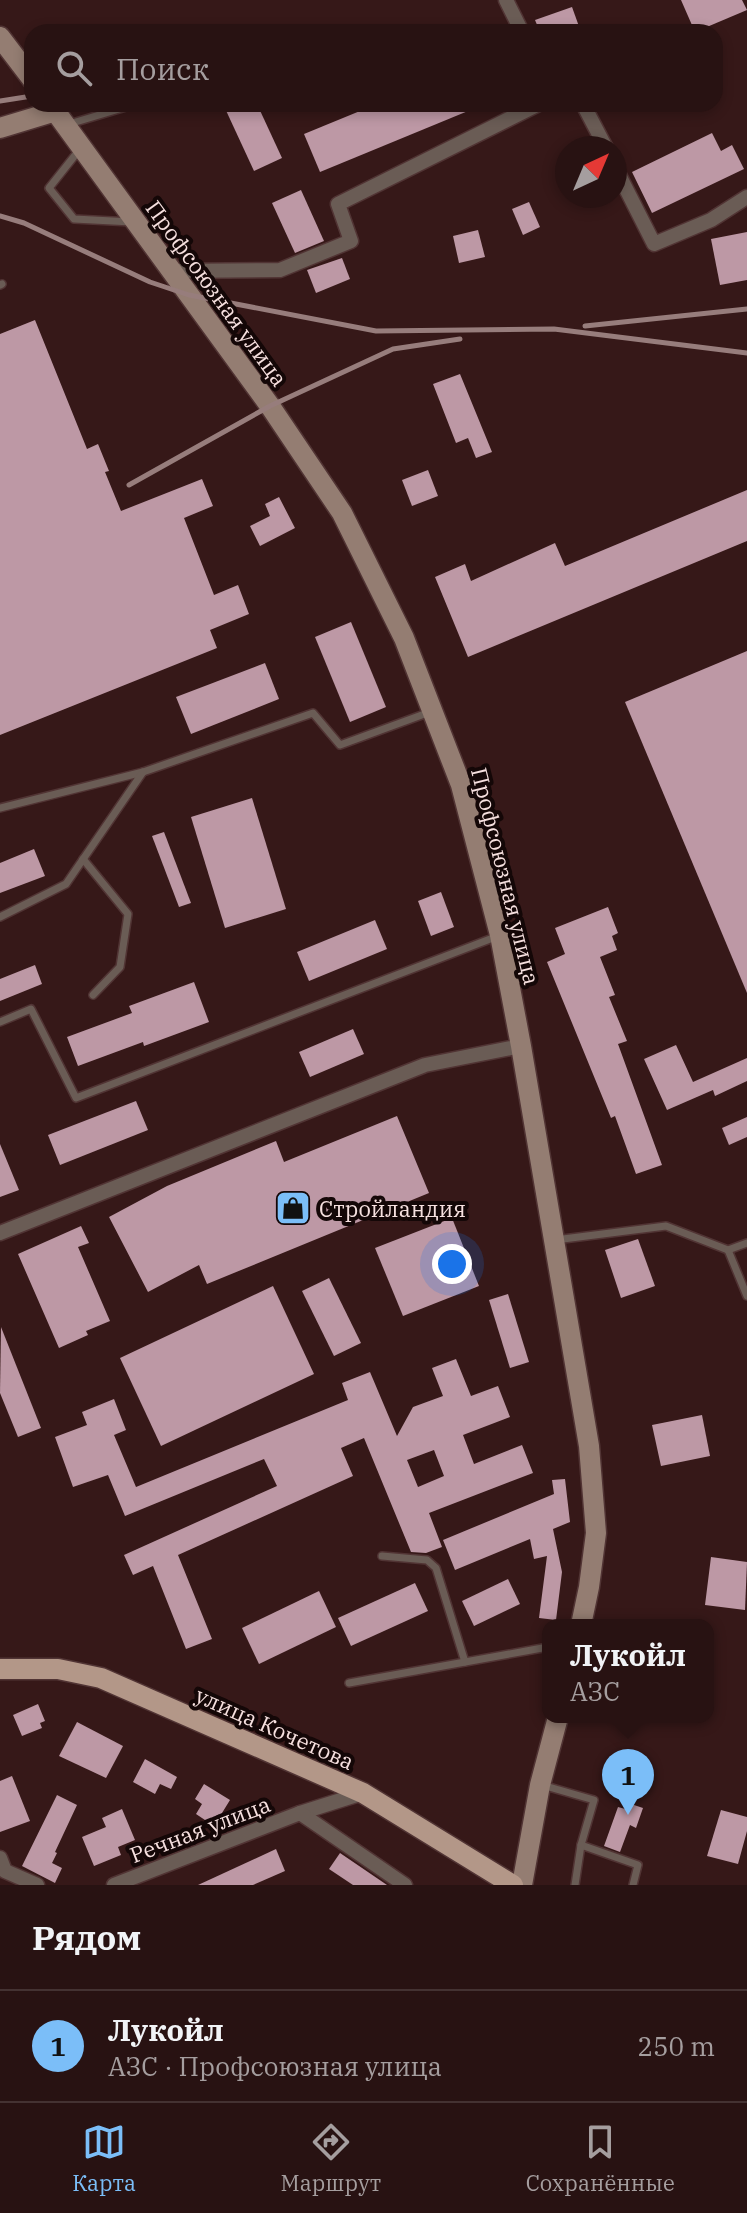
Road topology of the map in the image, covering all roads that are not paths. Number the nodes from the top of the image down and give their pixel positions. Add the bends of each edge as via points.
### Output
1 (506, 0) edge
2 (518, 24) edge
3 (0, 37) edge
4 (24, 63) edge
5 (523, 112) edge
6 (587, 112) edge
7 (57, 113) edge
8 (0, 128) edge
9 (600, 136) edge
10 (82, 147) junction
11 (627, 191) edge
12 (747, 197) edge
13 (136, 222) junction
14 (172, 271) junction
15 (432, 711) junction
16 (143, 772) junction
17 (0, 808) edge
18 (83, 859) junction
19 (0, 917) edge
20 (500, 935) junction
21 (93, 995) dead end
22 (0, 1022) edge
23 (521, 1046) junction
24 (0, 1233) edge
25 (553, 1240) junction
26 (747, 1243) edge
27 (728, 1250) junction
28 (747, 1296) edge
29 (382, 1556) dead end
30 (582, 1619) edge
31 (542, 1648) edge
32 (465, 1662) junction
33 (0, 1669) edge
34 (349, 1683) dead end
35 (556, 1723) edge
36 (540, 1785) junction
37 (363, 1793) junction
38 (300, 1813) junction
39 (581, 1845) junction
40 (2, 1870) edge
41 (37, 1885) edge
42 (114, 1885) edge
43 (405, 1885) edge
44 (513, 1885) edge
45 (522, 1885) edge
46 (575, 1885) edge
47 (633, 1885) edge

1 - 2 street
3 - 4 main road
5 - 14 street via 338,204 351,241 280,270
6 - 9 street
7 - 8 main road
7 - 10 main road, Профсоюзная улица
10 - 13 main road, Профсоюзная улица
10 - 13 lane via 49,188 74,219
11 - 12 street via 654,244 711,220
13 - 14 main road, Профсоюзная улица
14 - 15 main road, Профсоюзная улица via 342,513 404,638
15 - 16 lane via 340,745 313,713
15 - 20 main road, Профсоюзная улица via 461,785
16 - 17 lane
16 - 18 lane
18 - 19 lane via 66,884
18 - 21 lane via 128,914 120,967
20 - 22 lane via 76,1098 31,1009
20 - 23 main road, Профсоюзная улица
23 - 24 street via 425,1065
23 - 25 main road, Профсоюзная улица
25 - 27 lane via 666,1226
25 - 30 main road, Профсоюзная улица via 589,1446 596,1533
26 - 27 lane
27 - 28 lane
29 - 32 lane via 427,1560 436,1568
31 - 32 lane
32 - 34 lane
33 - 37 main road, улица Кочетова via 58,1669 101,1678
35 - 36 main road
36 - 39 lane via 594,1800
36 - 45 main road
37 - 38 street, Речная улица
37 - 44 main road, улица Кочетова
38 - 42 street, Речная улица
38 - 43 street, Речная улица
39 - 46 lane
39 - 47 lane via 638,1865
40 - 41 street

